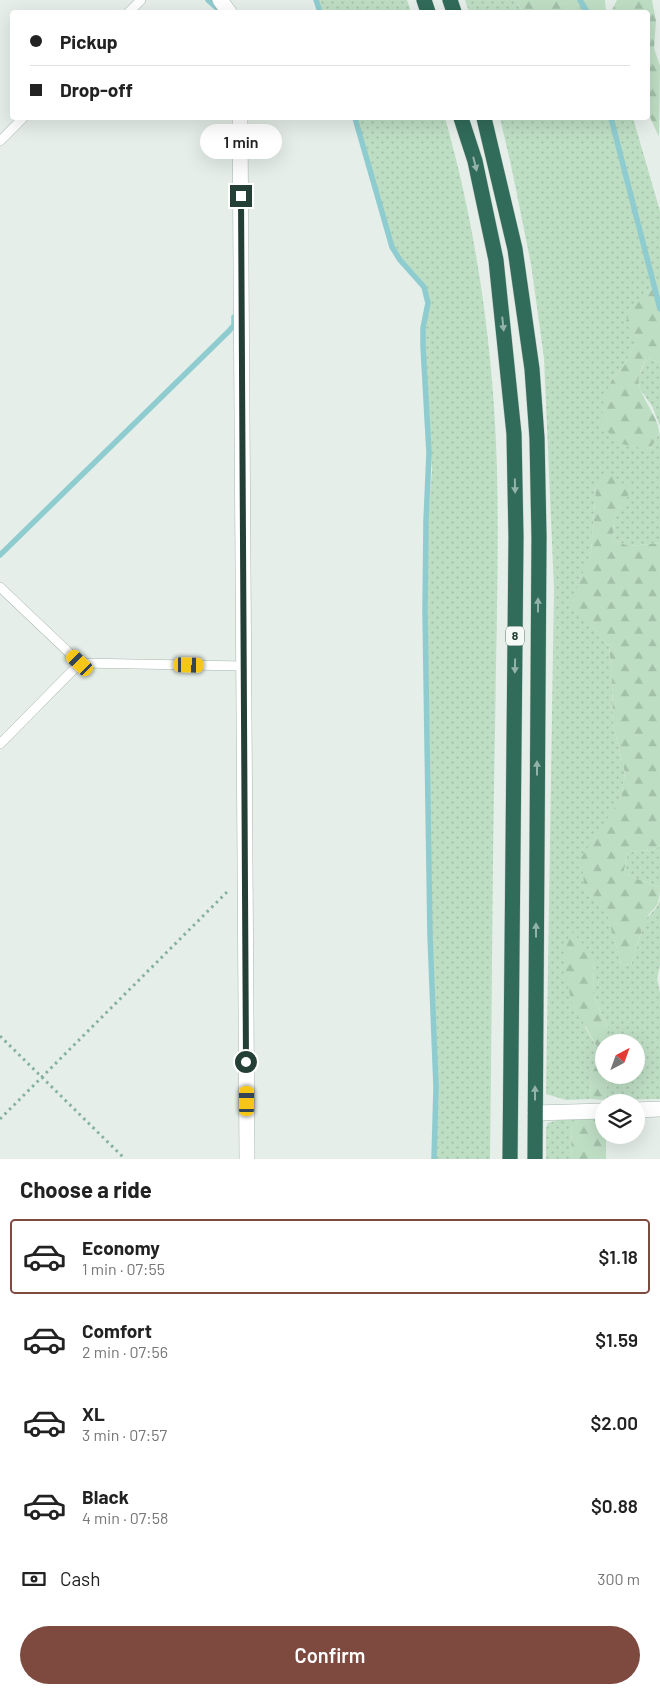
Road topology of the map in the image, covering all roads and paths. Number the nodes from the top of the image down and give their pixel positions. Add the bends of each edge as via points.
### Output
1 (141, 0) edge
2 (131, 10) edge
3 (21, 120) edge
4 (240, 120) edge
5 (462, 120) edge
6 (484, 120) edge
7 (0, 141) edge
8 (0, 587) edge
9 (80, 663) junction
10 (243, 666) junction
11 (0, 744) edge
12 (245, 888) junction
13 (0, 1036) edge
14 (42, 1077) junction
15 (660, 1109) edge
16 (645, 1110) edge
17 (595, 1111) edge
18 (535, 1113) junction
19 (0, 1119) edge
20 (125, 1159) edge
21 (247, 1159) edge
22 (510, 1159) edge
23 (535, 1159) edge

1 - 2 lane
3 - 7 lane
4 - 10 street
5 -> 22 highway, 8 via 496,260 514,434 516,547
18 -> 6 highway, 8 via 537,438 532,369 515,249
8 - 9 lane
9 - 10 lane
9 - 11 lane
10 - 12 street
12 - 14 path via 228,891
12 - 21 street
13 - 14 path
14 - 19 path
14 - 20 path
15 - 16 street
17 - 18 street
18 - 23 highway, 8

